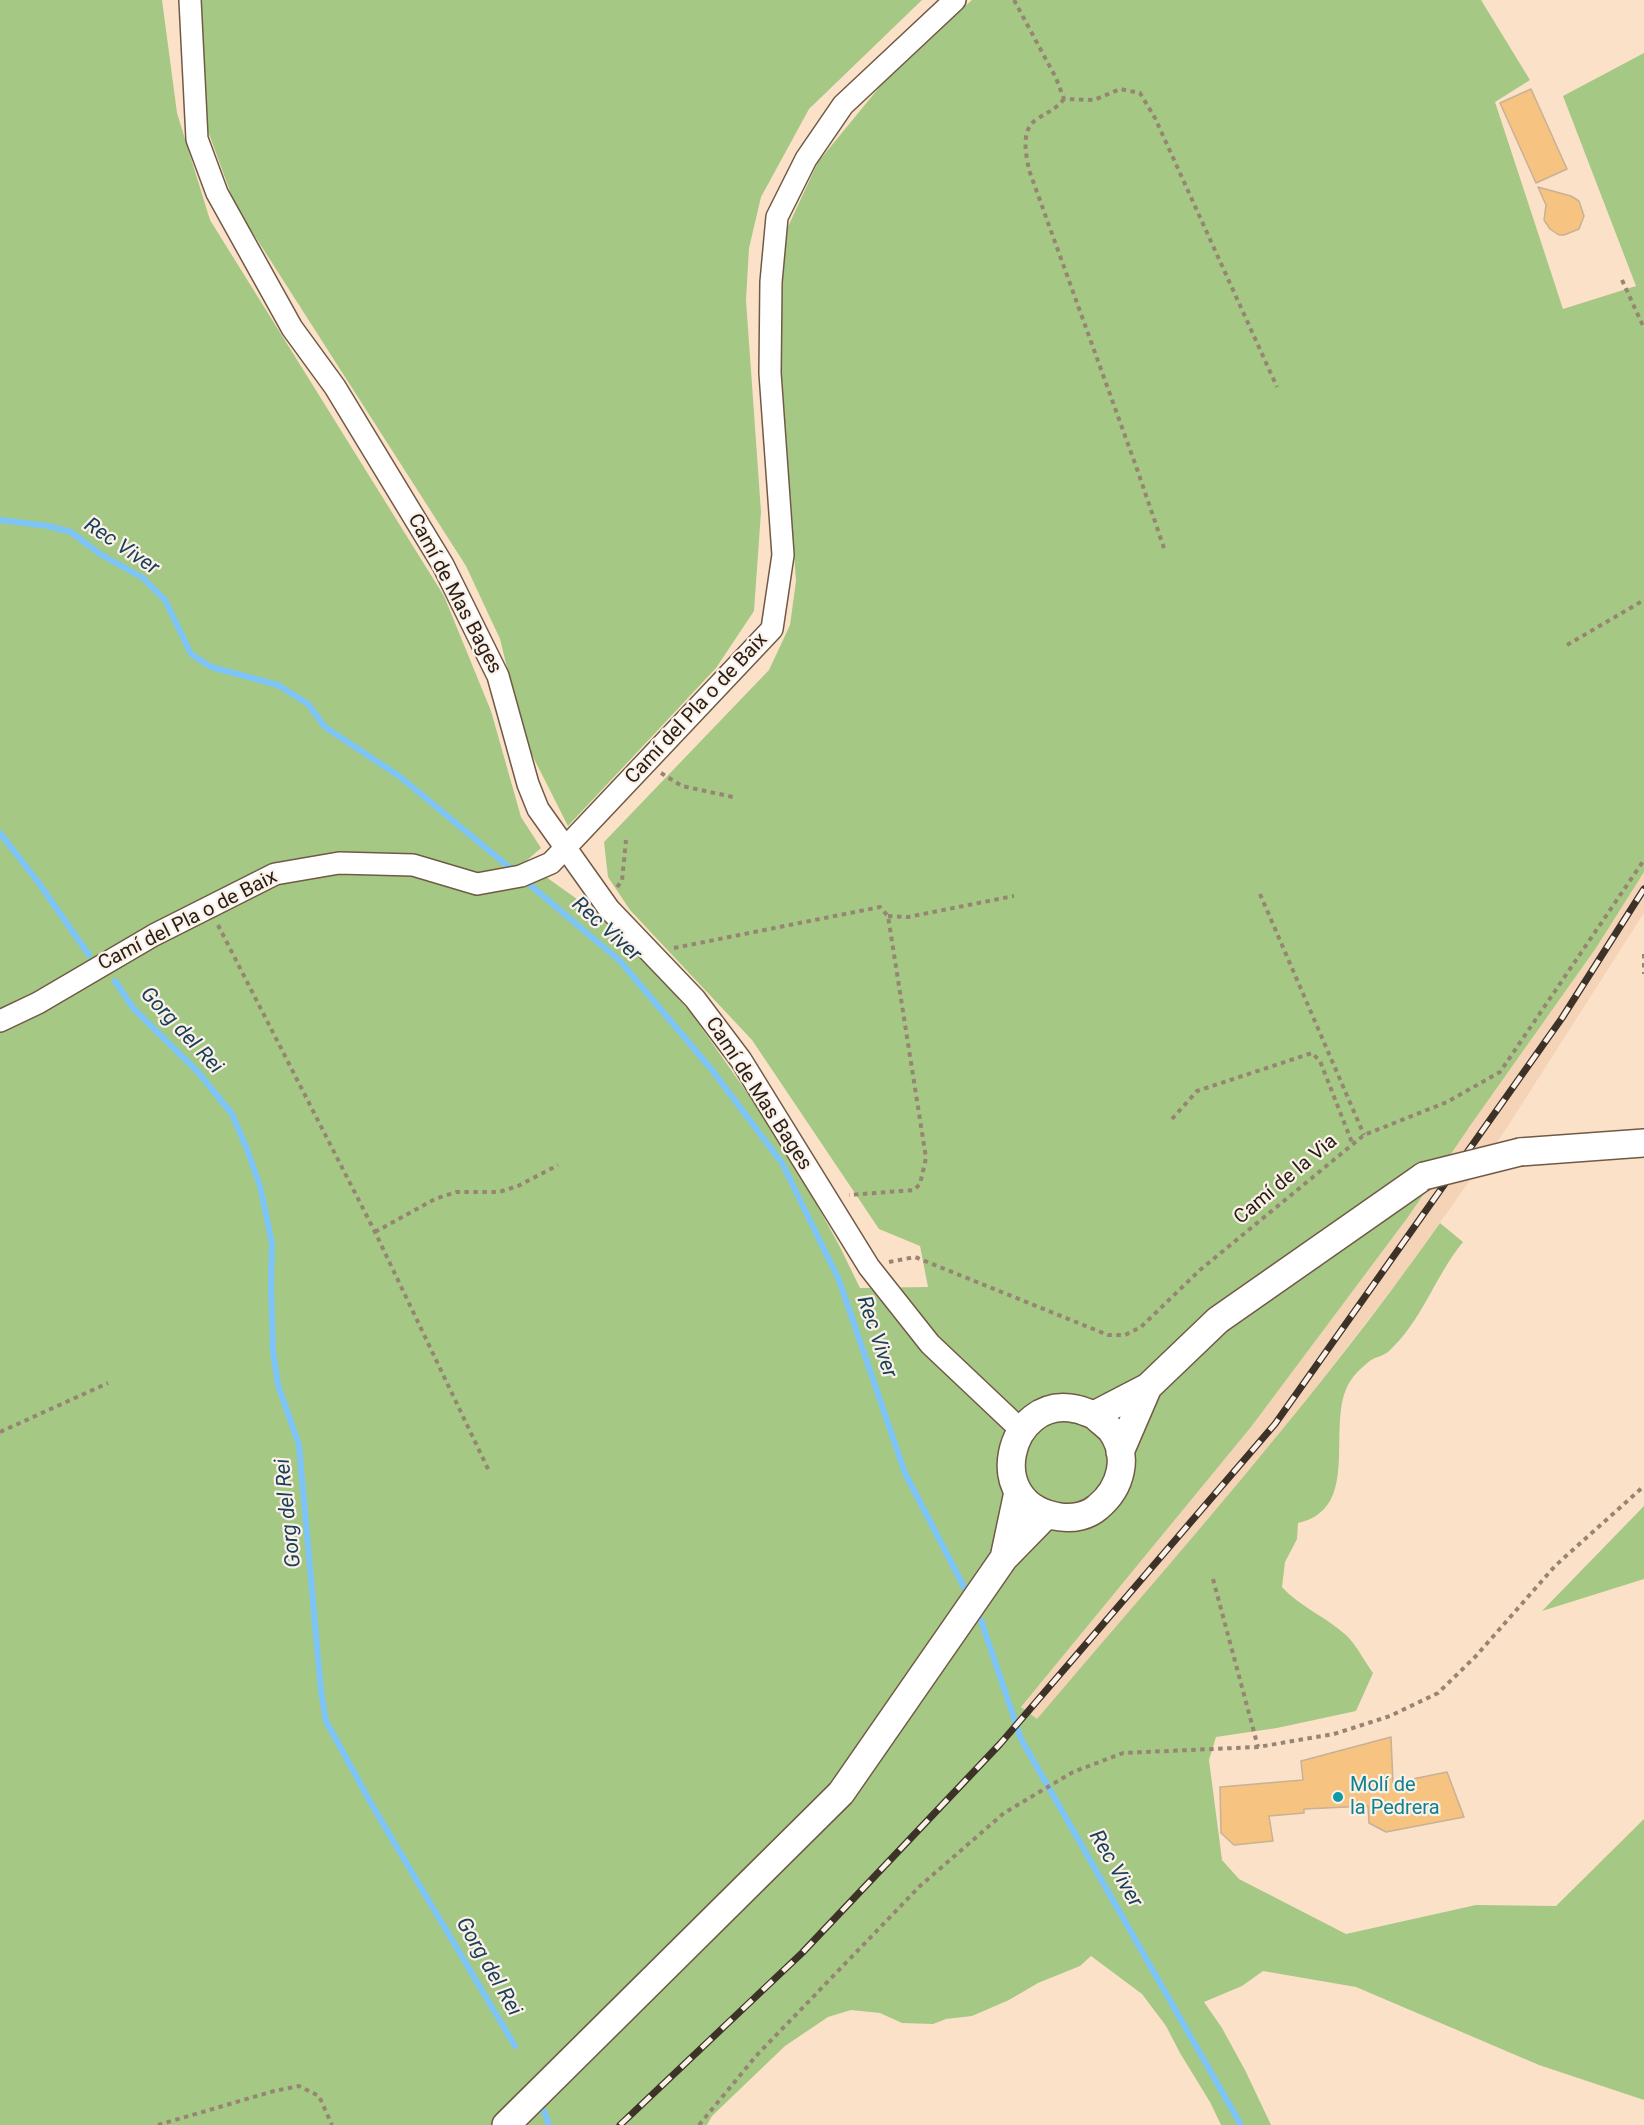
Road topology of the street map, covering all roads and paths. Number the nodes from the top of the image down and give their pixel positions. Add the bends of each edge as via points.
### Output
1 (190, 0) edge
2 (955, 0) edge
3 (1014, 0) edge
4 (1064, 99) junction
5 (1622, 280) dead end
6 (1644, 328) edge
7 (1277, 387) dead end
8 (1164, 548) dead end
9 (1644, 600) edge
10 (1567, 645) dead end
11 (645, 764) junction
12 (733, 796) dead end
13 (626, 840) dead end
14 (558, 856) junction
15 (1644, 860) edge
16 (580, 870) junction
17 (1260, 894) dead end
18 (1014, 896) dead end
19 (209, 908) junction
20 (888, 916) junction
21 (668, 949) dead end
22 (1644, 954) edge
23 (1644, 974) edge
24 (0, 1021) edge
25 (1172, 1119) dead end
26 (1364, 1135) junction
27 (1644, 1143) edge
28 (1353, 1145) junction
29 (558, 1165) dead end
30 (843, 1191) dead end
31 (375, 1232) junction
32 (869, 1267) junction
33 (108, 1383) dead end
34 (1148, 1387) junction
35 (1094, 1415) junction
36 (1021, 1430) junction
37 (0, 1432) edge
38 (1120, 1452) junction
39 (489, 1471) dead end
40 (1644, 1486) edge
41 (1018, 1492) junction
42 (1046, 1515) junction
43 (1004, 1558) junction
44 (1213, 1580) dead end
45 (1258, 1747) junction
46 (513, 2118) edge
47 (158, 2125) edge
48 (332, 2125) edge
49 (699, 2125) edge

1 - 14 street, Camí de Mas Bages via 197,140 217,193 292,328 335,387 443,565 498,676 528,784
2 - 11 street, Camí del Pla o de Baix via 843,105 806,159 777,217 771,282 770,374 783,555 772,629
3 - 4 path
4 - 7 path via 1094,100 1120,89 1140,93 1155,118
4 - 8 path via 1027,131 1029,170
5 - 6 path
9 - 10 path
11 - 12 path via 682,786
11 - 14 street, Camí del Pla o de Baix
13 - 16 path via 622,881 615,890 601,876
14 - 16 street, Camí de Mas Bages
14 - 19 street, Camí del Pla o de Baix via 521,876 477,884 413,865 339,863 275,874
15 - 26 path, Camí de la Via via 1500,1072 1447,1102
16 - 32 street, Camí de Mas Bages via 609,909 695,999 741,1060
17 - 26 path
18 - 20 path via 908,917
19 - 24 street, Camí del Pla o de Baix
19 - 31 path
20 - 21 path via 880,907
20 - 30 path via 927,1158 920,1184 914,1190 850,1196
22 - 23 path
25 - 28 path via 1197,1091 1312,1053 1320,1061
26 - 28 path, Camí de la Via
27 - 34 street, bridge via 1520,1152 1424,1176 1218,1320
28 - 32 path, Camí de la Via via 1200,1270 1141,1327 1125,1335 1108,1335 915,1257
29 - 31 path via 499,1192 456,1192 435,1199
31 - 39 path
32 - 36 street, Camí de Mas Bages via 930,1344
33 - 37 path
34 - 35 street
34 - 38 street
35 - 36 street via 1075,1408 1055,1409 1036,1416
35 - 38 street via 1111,1431
36 - 41 street via 1012,1450 1011,1472
38 - 42 street via 1120,1475 1110,1497 1081,1516 1070,1519
40 - 45 path via 1555,1566 1438,1693 1390,1716 1334,1734
41 - 42 street via 1030,1506
41 - 43 street
42 - 43 street
43 - 46 street via 841,1793
44 - 45 path
45 - 49 path via 1123,1753 1073,1772 1004,1813 920,1886 756,2056
47 - 48 path via 299,2086 319,2096

